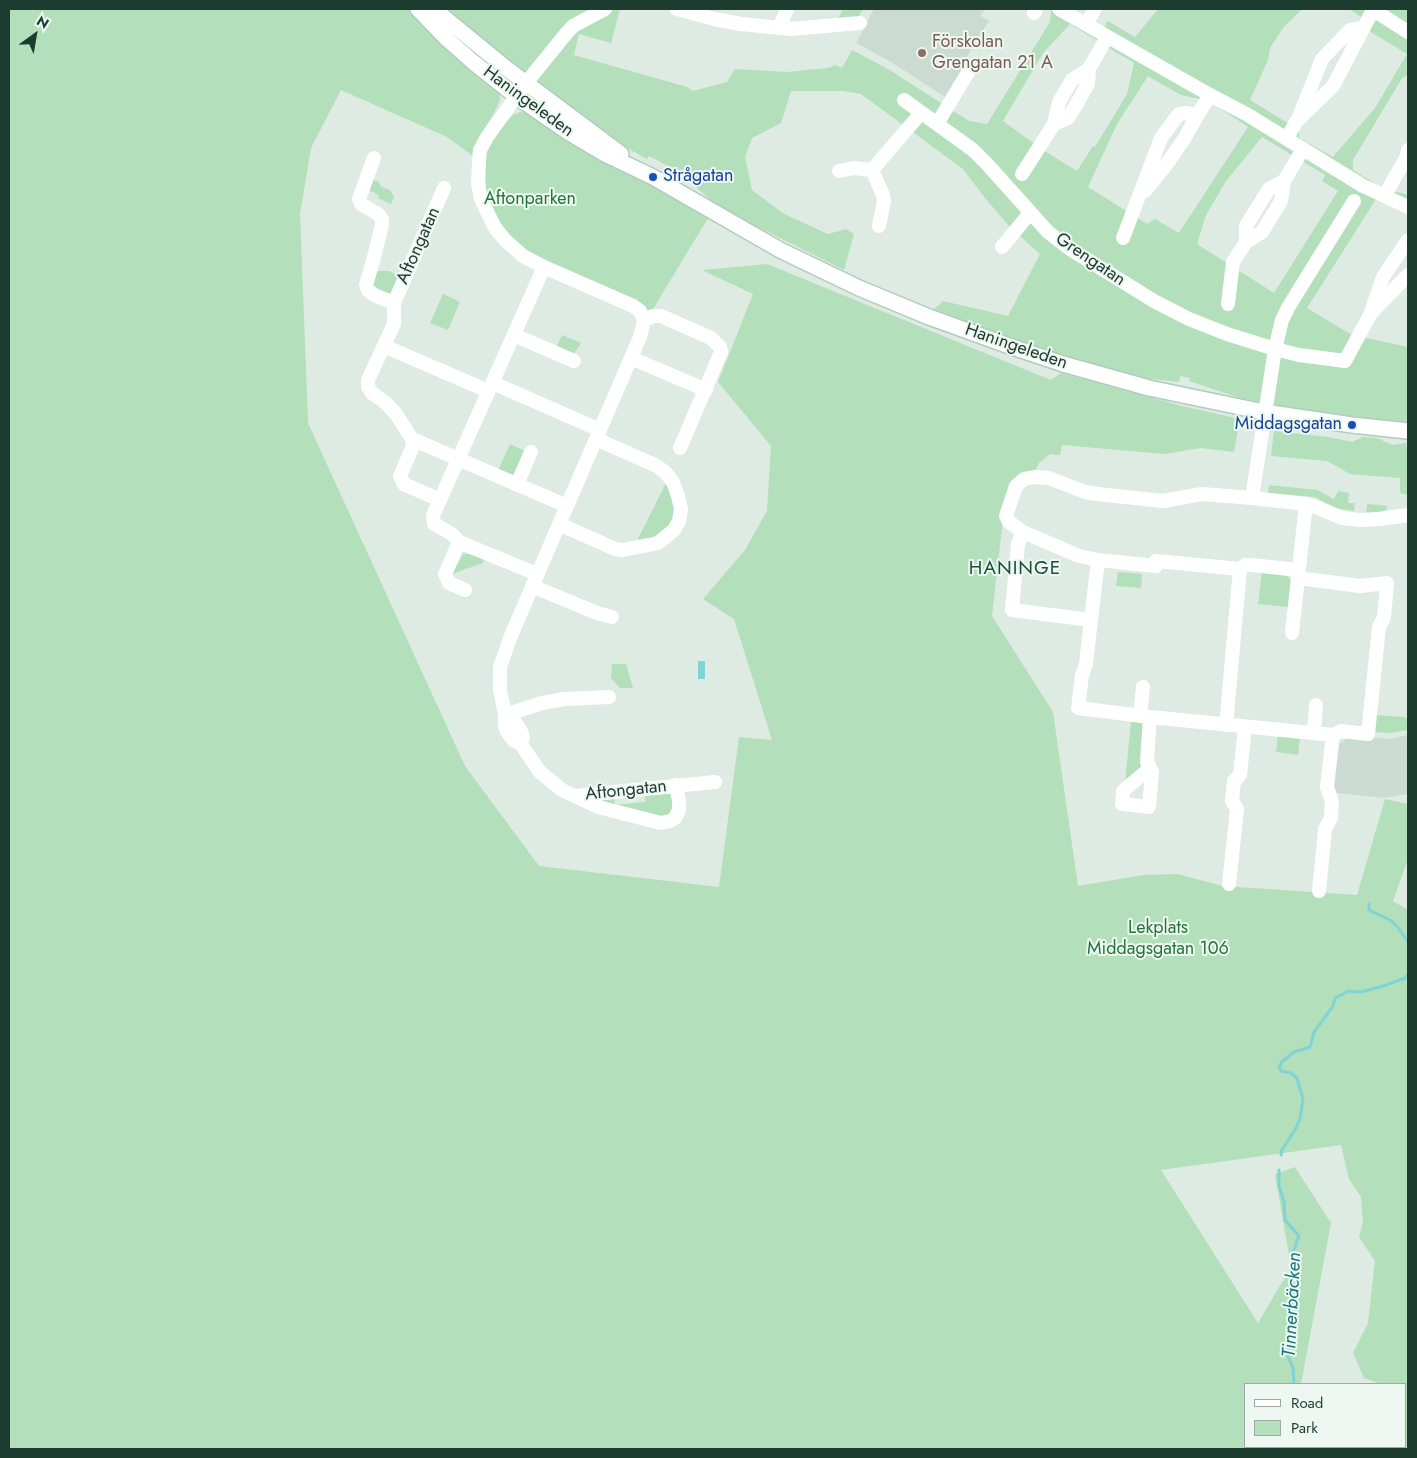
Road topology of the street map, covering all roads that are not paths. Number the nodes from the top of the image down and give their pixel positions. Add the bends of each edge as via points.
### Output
1 (418, 9) edge
2 (434, 9) edge
3 (605, 9) edge
4 (680, 9) edge
5 (787, 9) edge
6 (1059, 9) edge
7 (1095, 9) edge
8 (1372, 9) edge
9 (860, 23) dead end
10 (1086, 24) junction
11 (780, 28) junction
12 (1362, 28) junction
13 (1408, 32) edge
14 (1107, 37) junction
15 (970, 69) dead end
16 (526, 83) junction
17 (1210, 94) junction
18 (516, 96) junction
19 (904, 100) dead end
20 (921, 113) junction
21 (1197, 116) junction
22 (1296, 122) junction
23 (938, 124) junction
24 (1287, 138) junction
25 (1303, 149) junction
26 (1408, 154) edge
27 (374, 158) dead end
28 (872, 170) junction
29 (839, 171) dead end
30 (1022, 174) dead end
31 (653, 177) junction
32 (444, 188) dead end
33 (1385, 195) junction
34 (1138, 199) junction
35 (1354, 201) dead end
36 (1408, 207) edge
37 (1030, 213) junction
38 (879, 226) dead end
39 (1123, 238) dead end
40 (1408, 240) edge
41 (1002, 247) dead end
42 (544, 267) junction
43 (1408, 275) edge
44 (394, 303) junction
45 (1228, 304) dead end
46 (1370, 315) junction
47 (644, 320) junction
48 (514, 335) junction
49 (384, 346) junction
50 (1275, 349) junction
51 (631, 358) junction
52 (574, 361) dead end
53 (491, 387) junction
54 (706, 390) junction
55 (1264, 412) junction
56 (1408, 431) edge
57 (598, 434) junction
58 (412, 438) junction
59 (680, 448) dead end
60 (531, 452) dead end
61 (458, 458) junction
62 (517, 484) junction
63 (1252, 498) junction
64 (440, 500) junction
65 (1306, 504) junction
66 (567, 506) junction
67 (1408, 515) edge
68 (559, 524) junction
69 (1023, 532) junction
70 (459, 542) junction
71 (1098, 560) junction
72 (1240, 569) junction
73 (1298, 574) junction
74 (535, 580) junction
75 (465, 590) dead end
76 (612, 617) dead end
77 (1091, 620) junction
78 (1292, 633) dead end
79 (1143, 687) dead end
80 (609, 697) dead end
81 (1316, 704) dead end
82 (505, 715) junction
83 (1145, 717) junction
84 (1226, 725) junction
85 (1246, 726) junction
86 (1314, 733) junction
87 (1333, 736) junction
88 (1150, 768) dead end
89 (715, 782) dead end
90 (676, 785) junction
91 (575, 796) junction
92 (1229, 884) dead end
93 (1319, 892) dead end

1 - 18 main road, Haningeleden via 447,39
2 - 16 main road, Haningeleden
3 - 16 street via 573,26
4 - 11 street via 714,19
5 - 11 street
6 - 10 street
7 - 10 street
8 - 12 street
8 - 13 street
9 - 11 street
10 - 14 street
12 - 22 street via 1333,86
12 - 22 street via 1350,30 1322,59
14 - 17 street
14 - 30 street via 1090,69 1088,84 1068,118 1054,124
15 - 23 street
16 - 18 street
16 - 31 main road, Haningeleden
17 - 21 street, Grengatan
17 - 24 street
18 - 31 main road, Haningeleden via 590,146
18 - 42 street via 480,150 478,184 481,199 495,228 523,256
19 - 20 street, Grengatan
20 - 23 street, Grengatan
20 - 28 street
21 - 34 street, Grengatan via 1166,165
21 - 34 street, Grengatan via 1187,112 1179,114 1161,138
22 - 24 street
23 - 37 street, Grengatan via 973,150
24 - 25 street
25 - 33 street via 1363,186
25 - 45 street via 1284,181 1281,201 1262,232 1246,242 1233,262
26 - 33 street
27 - 44 street, Aftongatan via 358,199 382,219 366,285 374,295
28 - 29 street via 854,168
28 - 38 street via 884,201
31 - 55 main road, Haningeleden via 819,269 966,331 1108,377
32 - 44 street, Aftongatan
33 - 36 street
34 - 39 street, Grengatan
35 - 50 street via 1287,310
37 - 41 street
37 - 50 street, Grengatan via 1070,249 1154,301 1189,319
40 - 46 street, Grengatan via 1384,277
42 - 47 street via 633,306
42 - 48 street
43 - 46 street, Grengatan
44 - 49 street, Aftongatan via 394,324
46 - 50 street, Grengatan via 1345,361
47 - 51 street, Aftongatan
47 - 54 street via 661,316 717,342 721,352
48 - 52 street
48 - 53 street
49 - 53 street
49 - 58 street, Aftongatan via 368,380 368,387 396,414
50 - 55 street
51 - 54 street
51 - 57 street, Aftongatan
53 - 57 street
53 - 61 street
54 - 59 street
55 - 56 main road, Haningeleden
55 - 63 street
57 - 66 street, Aftongatan
57 - 68 street via 666,473 678,496 679,520 674,530 658,543 623,550
58 - 61 street
58 - 64 street via 400,476 404,484
60 - 62 street
61 - 62 street
61 - 64 street
62 - 66 street
63 - 65 street
63 - 69 street via 1202,494 1162,501 1085,492 1049,478 1034,477 1024,479 1016,486 1006,516
64 - 70 street via 433,515 434,524
65 - 67 street via 1342,518 1366,520
65 - 73 street
66 - 68 street, Aftongatan
68 - 74 street, Aftongatan
69 - 71 street via 1079,556
69 - 77 street via 1018,544 1012,610
70 - 74 street
70 - 75 street via 445,574 449,583
71 - 72 street
71 - 77 street
72 - 73 street via 1251,565
72 - 84 street
73 - 78 street
73 - 87 street via 1360,586 1387,583 1368,734 1341,732
74 - 76 street via 597,614
74 - 82 street, Aftongatan via 500,667
77 - 83 street via 1078,708
79 - 83 street
80 - 82 street via 565,699
81 - 86 street
82 - 91 street, Aftongatan via 508,733 520,743 540,772
83 - 84 street
83 - 88 street
84 - 85 street
85 - 86 street
85 - 92 street via 1240,775 1234,780 1232,801 1237,809
86 - 87 street
87 - 93 street via 1327,787 1332,810 1325,828
89 - 90 street, Aftongatan
90 - 91 street, Aftongatan
90 - 91 street, Aftongatan via 679,810 675,818 661,823 598,807

